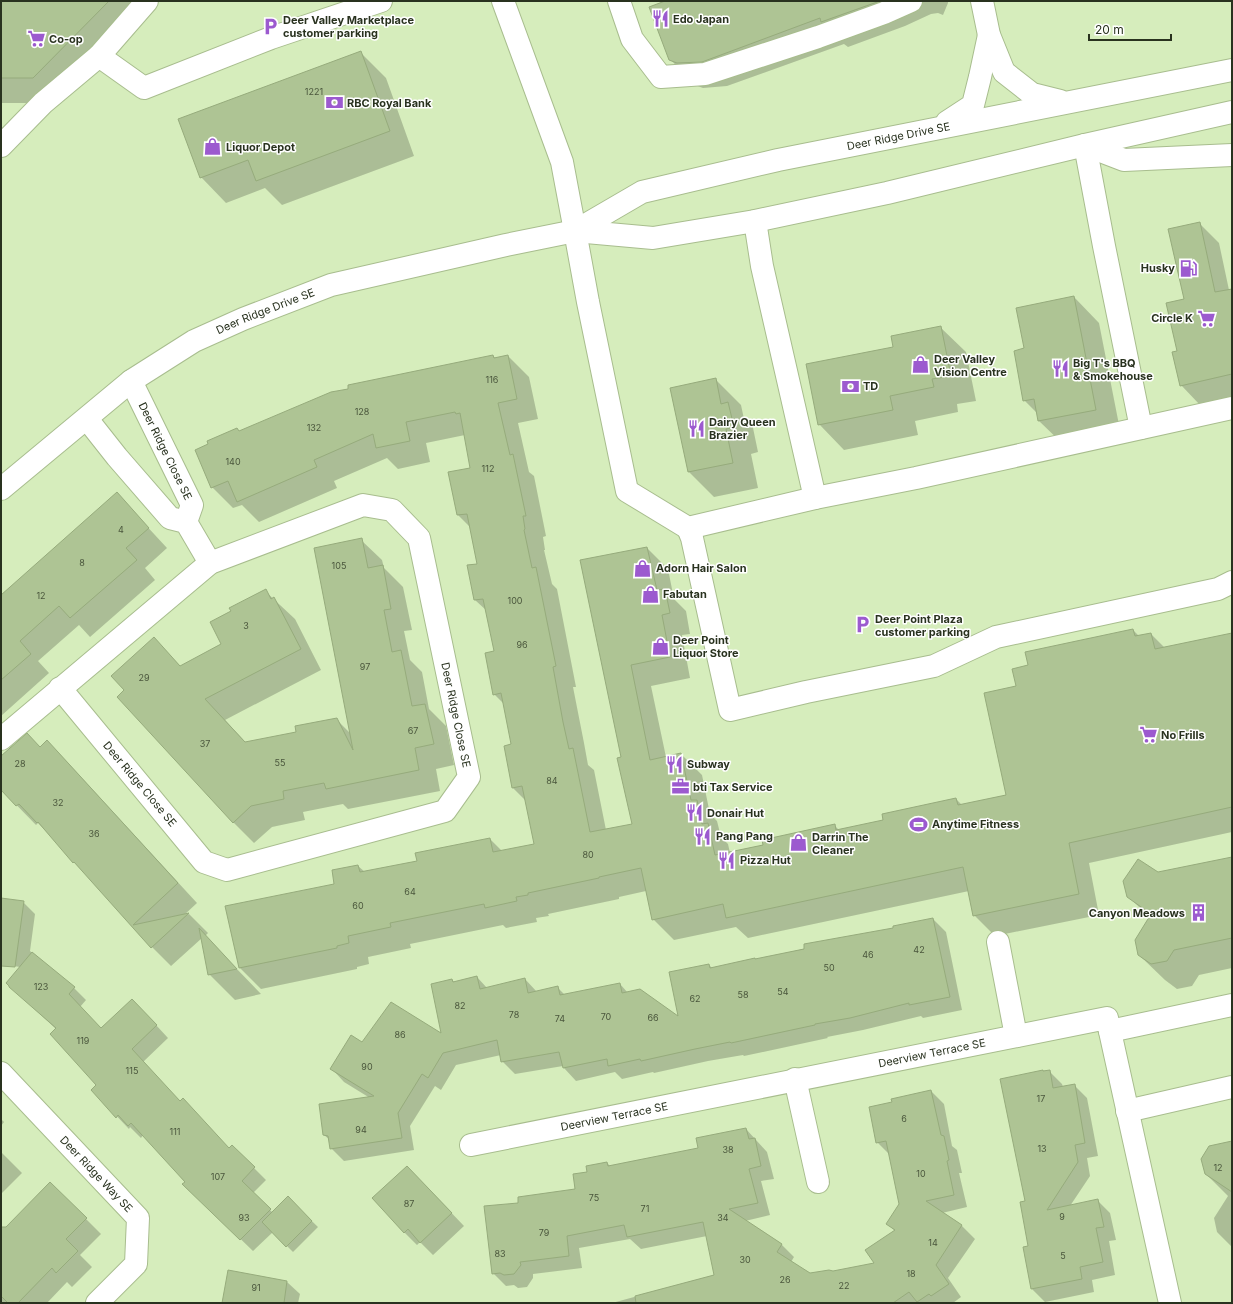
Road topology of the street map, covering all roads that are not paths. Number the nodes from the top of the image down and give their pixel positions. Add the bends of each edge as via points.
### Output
1 (147, 1) edge
2 (380, 1) edge
3 (503, 1) edge
4 (619, 1) edge
5 (911, 1) edge
6 (982, 1) edge
7 (989, 35) junction
8 (99, 56) junction
9 (1232, 70) edge
10 (1065, 102) junction
11 (1232, 112) edge
12 (938, 128) junction
13 (1086, 145) junction
14 (1, 146) edge
15 (1232, 155) edge
16 (755, 221) junction
17 (576, 231) junction
18 (131, 381) junction
19 (1231, 414) edge
20 (86, 418) junction
21 (1141, 428) junction
22 (1, 489) edge
23 (815, 498) junction
24 (186, 522) junction
25 (688, 528) junction
26 (210, 563) junction
27 (1232, 582) edge
28 (60, 688) junction
29 (1, 738) edge
30 (998, 942) dead end
31 (1232, 1005) edge
32 (1110, 1031) junction
33 (1016, 1036) junction
34 (1, 1073) edge
35 (795, 1079) junction
36 (1232, 1087) edge
37 (1127, 1111) junction
38 (471, 1145) dead end
39 (818, 1182) dead end
40 (97, 1303) edge
41 (1170, 1303) edge

1 - 8 street
2 - 8 street via 271,38 144,88
3 - 17 street via 562,162
4 - 5 street via 632,39 661,77 705,74 818,37
6 - 7 street
7 - 10 street via 1004,72 1032,94
7 - 12 street via 972,105
8 - 14 street via 43,104
9 - 10 street, Deer Ridge Drive SE
10 - 12 street, Deer Ridge Drive SE
11 - 13 street, Deer Ridge Drive SE
12 - 17 street, Deer Ridge Drive SE via 778,160 642,192
13 - 15 street via 1124,160
13 - 16 street, Deer Ridge Drive SE via 887,193
13 - 21 street
16 - 17 street, Deer Ridge Drive SE via 653,238
16 - 23 street via 762,266
17 - 18 street, Deer Ridge Drive SE via 506,244 331,285 242,319 194,341
17 - 25 street via 627,491
18 - 20 street, Deer Ridge Drive SE
18 - 24 street, Deer Ridge Close SE via 192,504
19 - 21 street
20 - 22 street, Deer Ridge Drive SE
20 - 24 street via 170,518
21 - 23 street
23 - 25 street
24 - 26 street
25 - 27 street via 730,710 934,666 996,637 1218,589
26 - 28 street, Deer Ridge Close SE
26 - 28 street, Deer Ridge Close SE via 363,506 392,510 419,538 469,777 446,811 227,870 204,862
28 - 29 street, Deer Ridge Close SE
30 - 33 street
31 - 32 street
32 - 33 street, Deerview Terrace SE via 1107,1018
32 - 37 street, Deerview Terrace SE
33 - 35 street, Deerview Terrace SE
34 - 40 street, Deer Ridge Way SE via 138,1218 136,1264
35 - 38 street, Deerview Terrace SE
35 - 39 street
36 - 37 street
37 - 41 street, Deerview Terrace SE

